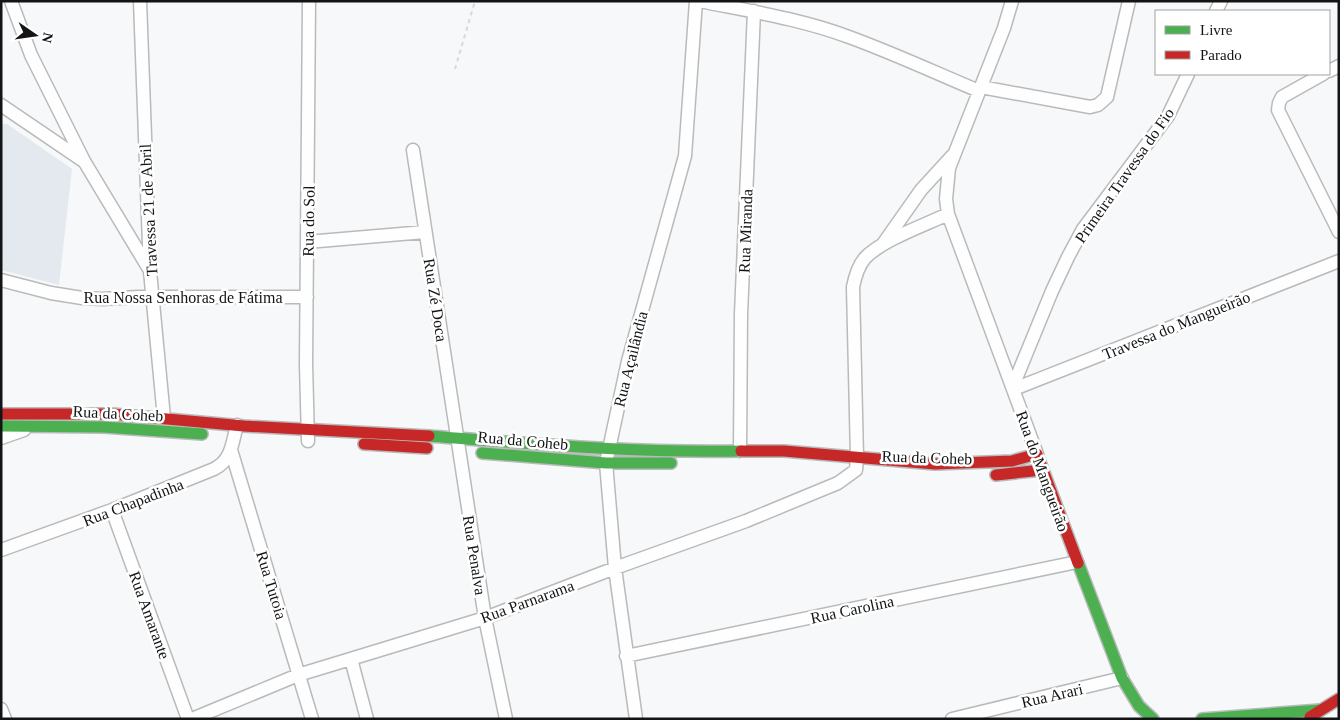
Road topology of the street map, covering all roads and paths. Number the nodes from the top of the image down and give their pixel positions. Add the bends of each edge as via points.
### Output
1 (140, 1) edge
2 (309, 1) edge
3 (475, 1) edge
4 (698, 1) edge
5 (1012, 1) edge
6 (1129, 1) edge
7 (8, 4) edge
8 (754, 11) junction
9 (455, 69) dead end
10 (1188, 75) edge
11 (1321, 75) edge
12 (980, 89) junction
13 (1, 105) edge
14 (413, 150) dead end
15 (956, 152) junction
16 (84, 161) junction
17 (948, 214) junction
18 (426, 232) junction
19 (1339, 232) edge
20 (307, 242) junction
21 (883, 244) junction
22 (1339, 261) edge
23 (150, 271) junction
24 (1, 280) edge
25 (307, 297) junction
26 (154, 298) junction
27 (1013, 388) junction
28 (1, 414) edge
29 (164, 418) junction
30 (1, 426) edge
31 (31, 427) junction
32 (231, 434) junction
33 (1, 438) edge
34 (307, 438) junction
35 (456, 438) junction
36 (338, 443) dead end
37 (610, 448) junction
38 (231, 450) junction
39 (450, 450) junction
40 (740, 451) junction
41 (1036, 454) junction
42 (606, 463) junction
43 (686, 463) dead end
44 (859, 466) junction
45 (839, 468) dead end
46 (1042, 470) junction
47 (916, 474) dead end
48 (954, 475) dead end
49 (986, 475) dead end
50 (112, 510) junction
51 (1, 550) edge
52 (1077, 562) junction
53 (615, 568) junction
54 (485, 618) junction
55 (626, 656) junction
56 (351, 658) junction
57 (298, 674) junction
58 (1122, 678) junction
59 (1339, 699) edge
60 (1, 709) edge
61 (1320, 710) junction
62 (1263, 716) edge
63 (4, 719) edge
64 (188, 719) edge
65 (192, 719) edge
66 (312, 719) edge
67 (367, 719) edge
68 (506, 719) edge
69 (636, 719) edge
70 (952, 719) edge
71 (1153, 719) edge
72 (1202, 719) edge
73 (1307, 719) edge

1 - 23 street, Travessa 21 de Abril
2 - 20 street, Rua do Sol
3 - 9 path
4 - 8 street, Rua Açailândia
4 - 37 street, Rua Açailândia via 685,156 628,361
5 - 12 street, Rua do Mangueirão
6 - 12 street, Rua Açailândia via 1106,97 1098,105 1090,107
7 - 16 street
8 - 12 street, Rua Açailândia via 848,37
8 - 40 street, Rua Miranda via 741,314
10 - 27 street, Primeira Travessa do Fio via 1168,116 1083,229 1056,283
11 - 19 street via 1282,97 1278,110
12 - 15 street, Rua do Mangueirão
13 - 16 street
14 - 18 street, Rua Zé Doca
15 - 17 street, Rua do Mangueirão via 947,182
15 - 21 street via 921,190
16 - 23 street
17 - 21 street
17 - 27 street, Rua do Mangueirão
18 - 20 street
18 - 35 street, Rua Zé Doca
20 - 25 street, Rua do Sol
21 - 44 street via 865,258 856,273 853,287
22 - 27 street, Travessa do Mangueirão
23 - 26 street, Travessa 21 de Abril
24 - 26 street, Rua Nossa Senhoras de Fátima via 82,298
25 - 26 street, Rua Nossa Senhoras de Fátima
25 - 34 street, Rua do Sol
26 - 29 street, Travessa 21 de Abril
27 - 41 street, Rua do Mangueirão
28 - 29 street, Rua da Coheb via 84,413
29 - 32 street, Rua da Coheb
30 - 31 street, Rua da Coheb
31 - 32 street, Rua da Coheb via 104,427
31 - 33 street
32 - 34 street, Rua da Coheb
32 - 38 street, Rua Chapadinha
34 - 35 street, Rua da Coheb
35 - 37 street, Rua da Coheb
35 - 39 street, Rua Zé Doca
36 - 39 street, Rua da Coheb
37 - 40 street, Rua da Coheb
37 - 42 street, Rua Açailândia
38 - 50 street, Rua Chapadinha via 220,466
38 - 57 street, Rua Tutoia
39 - 42 street, Rua da Coheb
39 - 54 street, Rua Penalva
40 - 44 street, Rua da Coheb via 784,451
41 - 44 street, Rua da Coheb via 1012,461
41 - 46 street, Rua do Mangueirão
42 - 43 street, Rua da Coheb
42 - 53 street, Rua Açailândia
44 - 45 street, Rua da Coheb
44 - 53 street, Rua Parnarama via 838,483 810,496
46 - 49 street, Rua da Coheb
46 - 52 street, Rua do Mangueirão
47 - 48 street, Rua da Coheb
50 - 51 street, Rua Chapadinha
50 - 64 street, Rua Amarante
52 - 55 street, Rua Carolina
52 - 58 street, Rua do Mangueirão
53 - 54 street, Rua Parnarama
53 - 55 street, Rua Açailândia
54 - 56 street, Rua Parnarama
54 - 68 street, Rua Penalva
55 - 69 street, Rua Açailândia
56 - 57 street, Rua Parnarama
56 - 67 street
57 - 65 street, Rua Parnarama
57 - 66 street, Rua Tutoia
58 - 70 street, Rua Arari
58 - 71 street, Rua do Mangueirão via 1139,707
59 - 61 street
60 - 63 street
61 - 62 street
61 - 73 street
62 - 72 street

